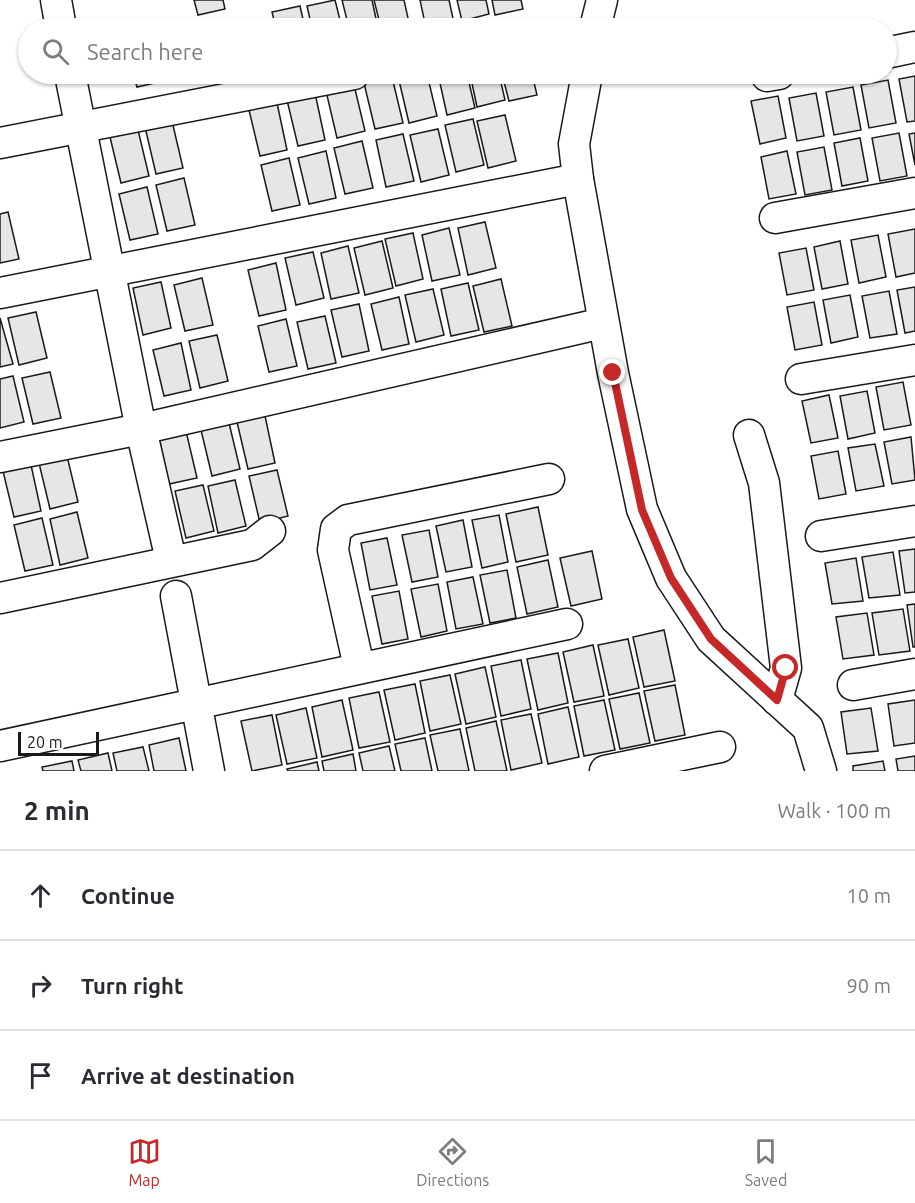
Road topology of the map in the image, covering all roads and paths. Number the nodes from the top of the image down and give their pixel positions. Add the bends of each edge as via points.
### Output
1 (56, 0) edge
2 (59, 18) edge
3 (915, 47) edge
4 (897, 51) edge
5 (72, 84) edge
6 (302, 84) edge
7 (585, 84) edge
8 (81, 127) junction
9 (0, 143) edge
10 (578, 179) junction
11 (915, 193) edge
12 (775, 218) dead end
13 (110, 271) junction
14 (0, 293) edge
15 (603, 323) junction
16 (915, 360) edge
17 (801, 379) dead end
18 (141, 429) junction
19 (749, 435) dead end
20 (0, 457) edge
21 (549, 479) dead end
22 (915, 521) edge
23 (270, 531) dead end
24 (821, 536) dead end
25 (171, 560) junction
26 (176, 596) dead end
27 (0, 598) edge
28 (567, 624) dead end
29 (359, 667) junction
30 (915, 674) edge
31 (853, 684) dead end
32 (777, 700) junction
33 (196, 703) junction
34 (0, 746) edge
35 (720, 747) dead end
36 (209, 771) edge
37 (605, 771) edge
38 (821, 771) edge

1 - 2 street
3 - 4 street
5 - 8 street
6 - 8 street
7 - 10 street via 574,144
8 - 9 street
8 - 13 street
10 - 13 street
10 - 15 street
11 - 12 street
13 - 14 street
13 - 18 street
15 - 18 street
15 - 32 street via 642,510 671,578 711,639
16 - 17 street
18 - 20 street
18 - 25 street
19 - 32 street via 764,483 786,668
21 - 29 street via 348,520 336,529 333,550
22 - 24 street
23 - 25 street via 252,545
25 - 27 street
26 - 33 street
28 - 29 street
29 - 33 street
30 - 31 street
32 - 38 street via 808,728
33 - 34 street
33 - 36 street
35 - 37 street

